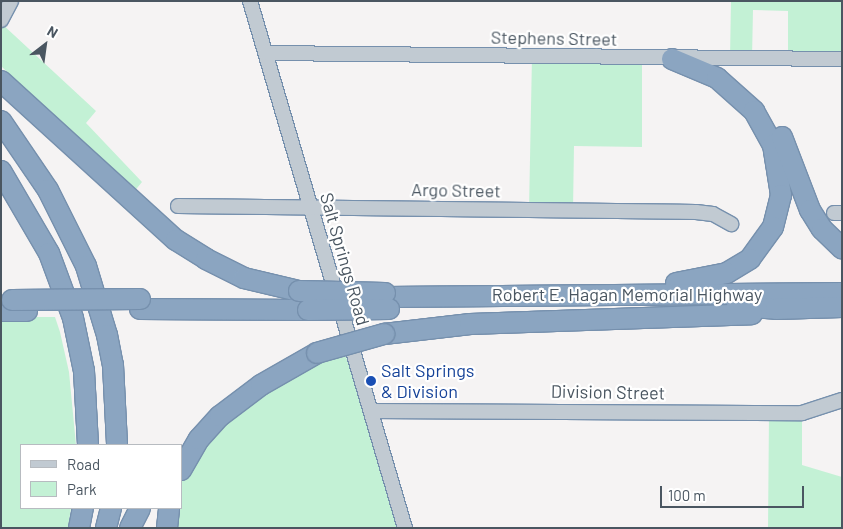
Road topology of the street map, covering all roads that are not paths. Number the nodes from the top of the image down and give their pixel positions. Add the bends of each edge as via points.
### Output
1 (11, 1) edge
2 (250, 1) edge
3 (1, 20) edge
4 (266, 53) junction
5 (705, 58) junction
6 (672, 59) junction
7 (842, 59) edge
8 (1, 81) edge
9 (1, 121) edge
10 (1, 171) edge
11 (1, 195) edge
12 (178, 206) dead end
13 (310, 207) junction
14 (730, 224) dead end
15 (842, 248) edge
16 (842, 293) edge
17 (613, 294) junction
18 (304, 300) junction
19 (387, 300) junction
20 (10, 305) edge
21 (842, 308) edge
22 (776, 309) junction
23 (317, 352) junction
24 (842, 400) edge
25 (371, 411) junction
26 (80, 444) edge
27 (88, 444) edge
28 (117, 444) edge
29 (181, 444) edge
30 (182, 468) edge
31 (77, 509) edge
32 (83, 509) edge
33 (111, 509) edge
34 (140, 509) edge
35 (169, 509) edge
36 (77, 528) edge
37 (106, 528) edge
38 (130, 528) edge
39 (167, 528) edge
40 (405, 528) edge

1 - 3 street
2 - 4 street, Salt Springs Road
4 - 6 street, Stephens Street
4 - 13 street, Salt Springs Road
5 - 6 street, Stephens Street
5 - 7 street, Stephens Street
5 - 15 highway via 746,85 766,106 779,129 810,210 822,229
6 - 17 highway via 726,84 760,119 776,156 780,178 778,212 761,249 727,273 703,280 632,285
8 - 18 highway via 176,240 244,278
9 - 28 highway via 48,190 86,266 113,366
10 - 27 highway via 49,253 73,318 84,370
11 - 26 highway via 34,250 63,318 76,380
12 - 13 street, Argo Street
13 - 14 street, Argo Street via 696,212 713,214
13 - 25 street, Salt Springs Road
16 - 17 highway, Robert E. Hagan Memorial Highway
17 - 19 highway, Robert E. Hagan Memorial Highway via 412,296
18 - 19 highway, bridge
18 - 20 highway
19 - 22 highway
21 - 22 highway, Robert E. Hagan Memorial Highway
22 - 23 highway, bridge via 753,314 470,324 384,334
23 - 29 highway via 306,353 247,384 207,416
23 - 30 highway via 255,389 220,416 196,443
24 - 25 street, Division Street via 802,413 401,408
25 - 40 street, Salt Springs Road
31 - 36 highway
32 - 36 highway
33 - 37 highway
34 - 38 highway
35 - 39 highway

